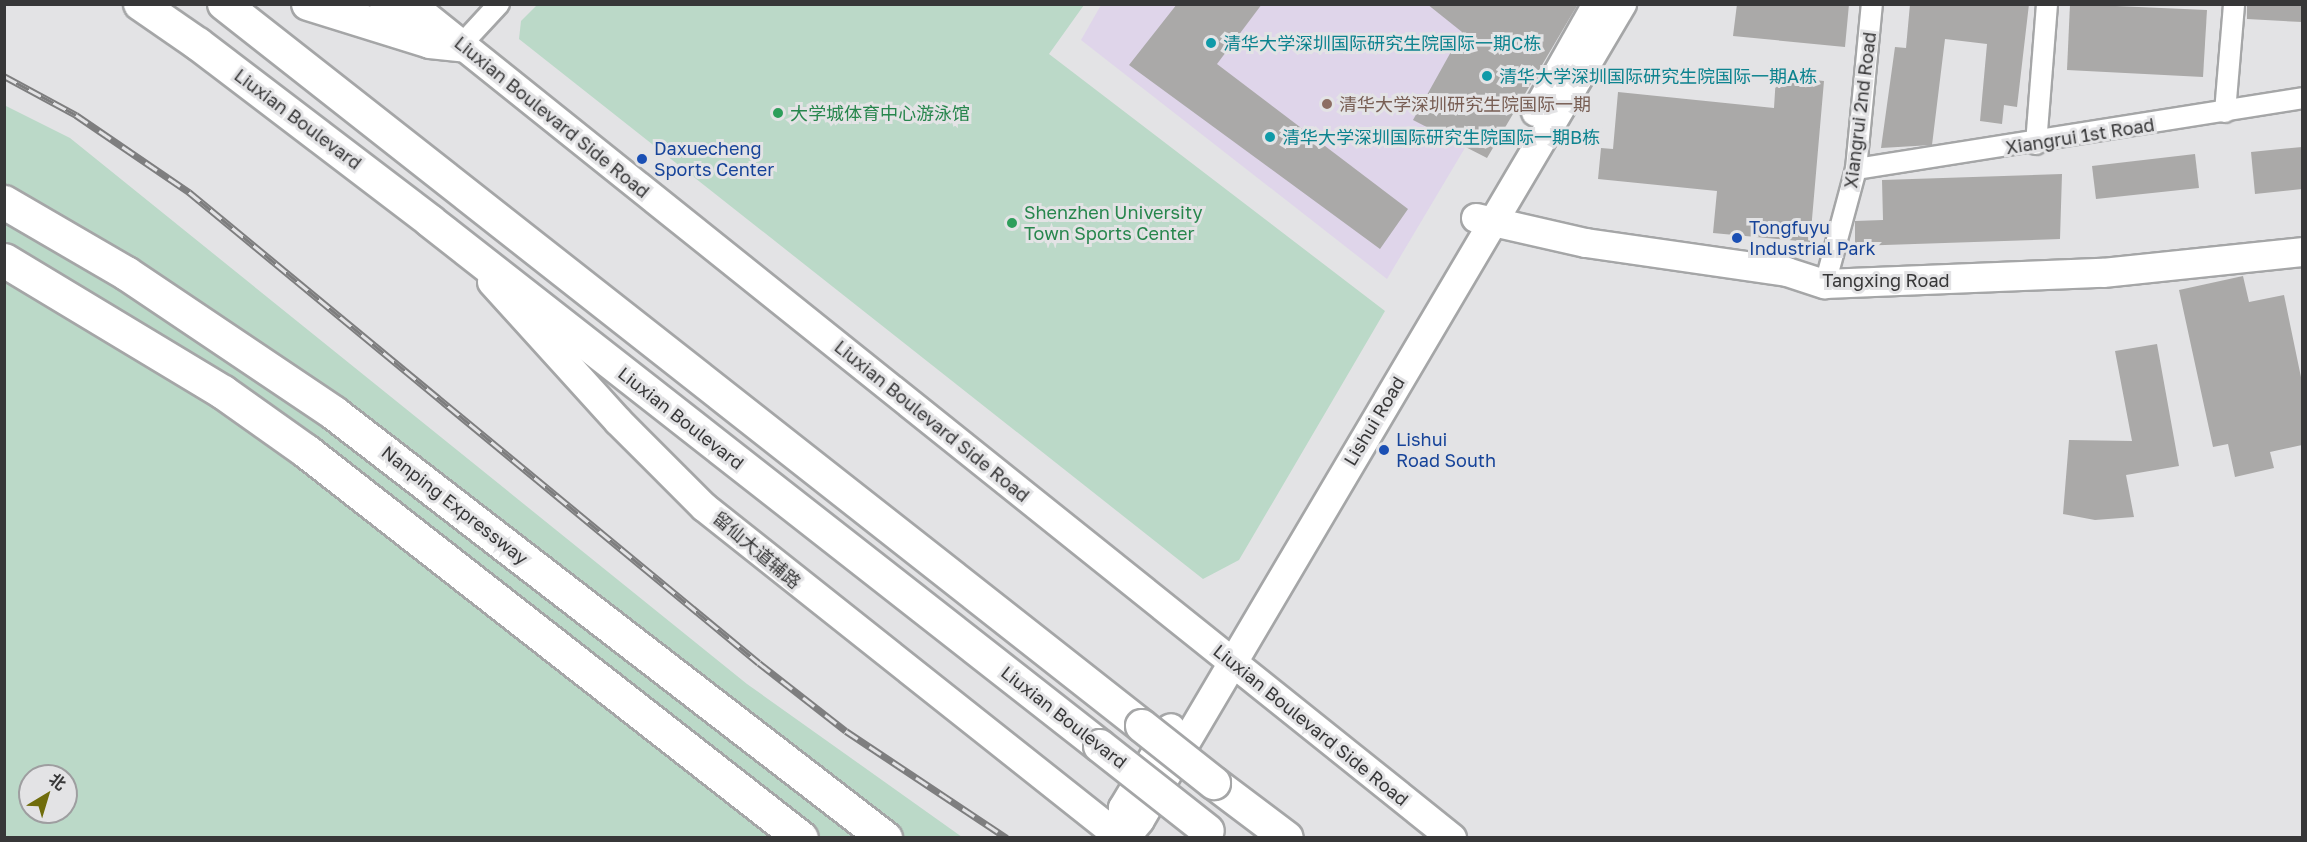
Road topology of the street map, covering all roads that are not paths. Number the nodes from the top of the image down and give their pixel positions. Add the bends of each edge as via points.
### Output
1 (140, 4) edge
2 (224, 4) edge
3 (308, 4) edge
4 (384, 4) edge
5 (411, 4) edge
6 (500, 4) edge
7 (1597, 4) edge
8 (1622, 4) edge
9 (1872, 4) edge
10 (2047, 4) edge
11 (2234, 4) edge
12 (430, 42) junction
13 (461, 45) junction
14 (2302, 98) edge
15 (2225, 112) junction
16 (2036, 144) junction
17 (1856, 170) junction
18 (4, 202) edge
19 (1483, 220) junction
20 (430, 221) junction
21 (2302, 253) edge
22 (4, 260) edge
23 (1825, 284) junction
24 (1221, 661) junction
25 (1213, 834) edge
26 (801, 837) edge
27 (885, 837) edge
28 (1123, 837) edge
29 (1287, 837) edge
30 (1424, 837) edge
31 (1452, 837) edge

1 - 20 main road, Liuxian Boulevard
2 - 29 main road, bridge
3 - 12 main road
4 - 12 main road, Liuxian Boulevard Side Road
5 - 13 main road, Liuxian Boulevard Side Road
6 - 13 street
7 - 19 main road, Lishui Road
8 - 19 main road, Lishui Road
9 - 17 street, Xiangrui 2nd Road
10 - 16 street
11 - 15 street
12 - 13 main road
12 - 24 main road, Liuxian Boulevard Side Road
13 - 24 main road, Liuxian Boulevard Side Road
14 - 15 street, Xiangrui 1st Road
15 - 16 street, Xiangrui 1st Road
16 - 17 street, Xiangrui 1st Road
17 - 23 street, Xiangrui 2nd Road
18 - 27 highway, Nanping Expressway via 182,309 334,413
19 - 23 main road, Tangxing Road via 1586,243 1787,272
19 - 24 main road, Lishui Road
20 - 25 main road, Liuxian Boulevard, bridge
20 - 28 main road, 留仙大道辅路 via 704,507
21 - 23 main road, Tangxing Road via 2103,273
22 - 26 highway via 223,392 306,451
24 - 28 main road, Lishui Road via 1140,820
24 - 30 main road
24 - 31 main road, Liuxian Boulevard Side Road via 1272,693

